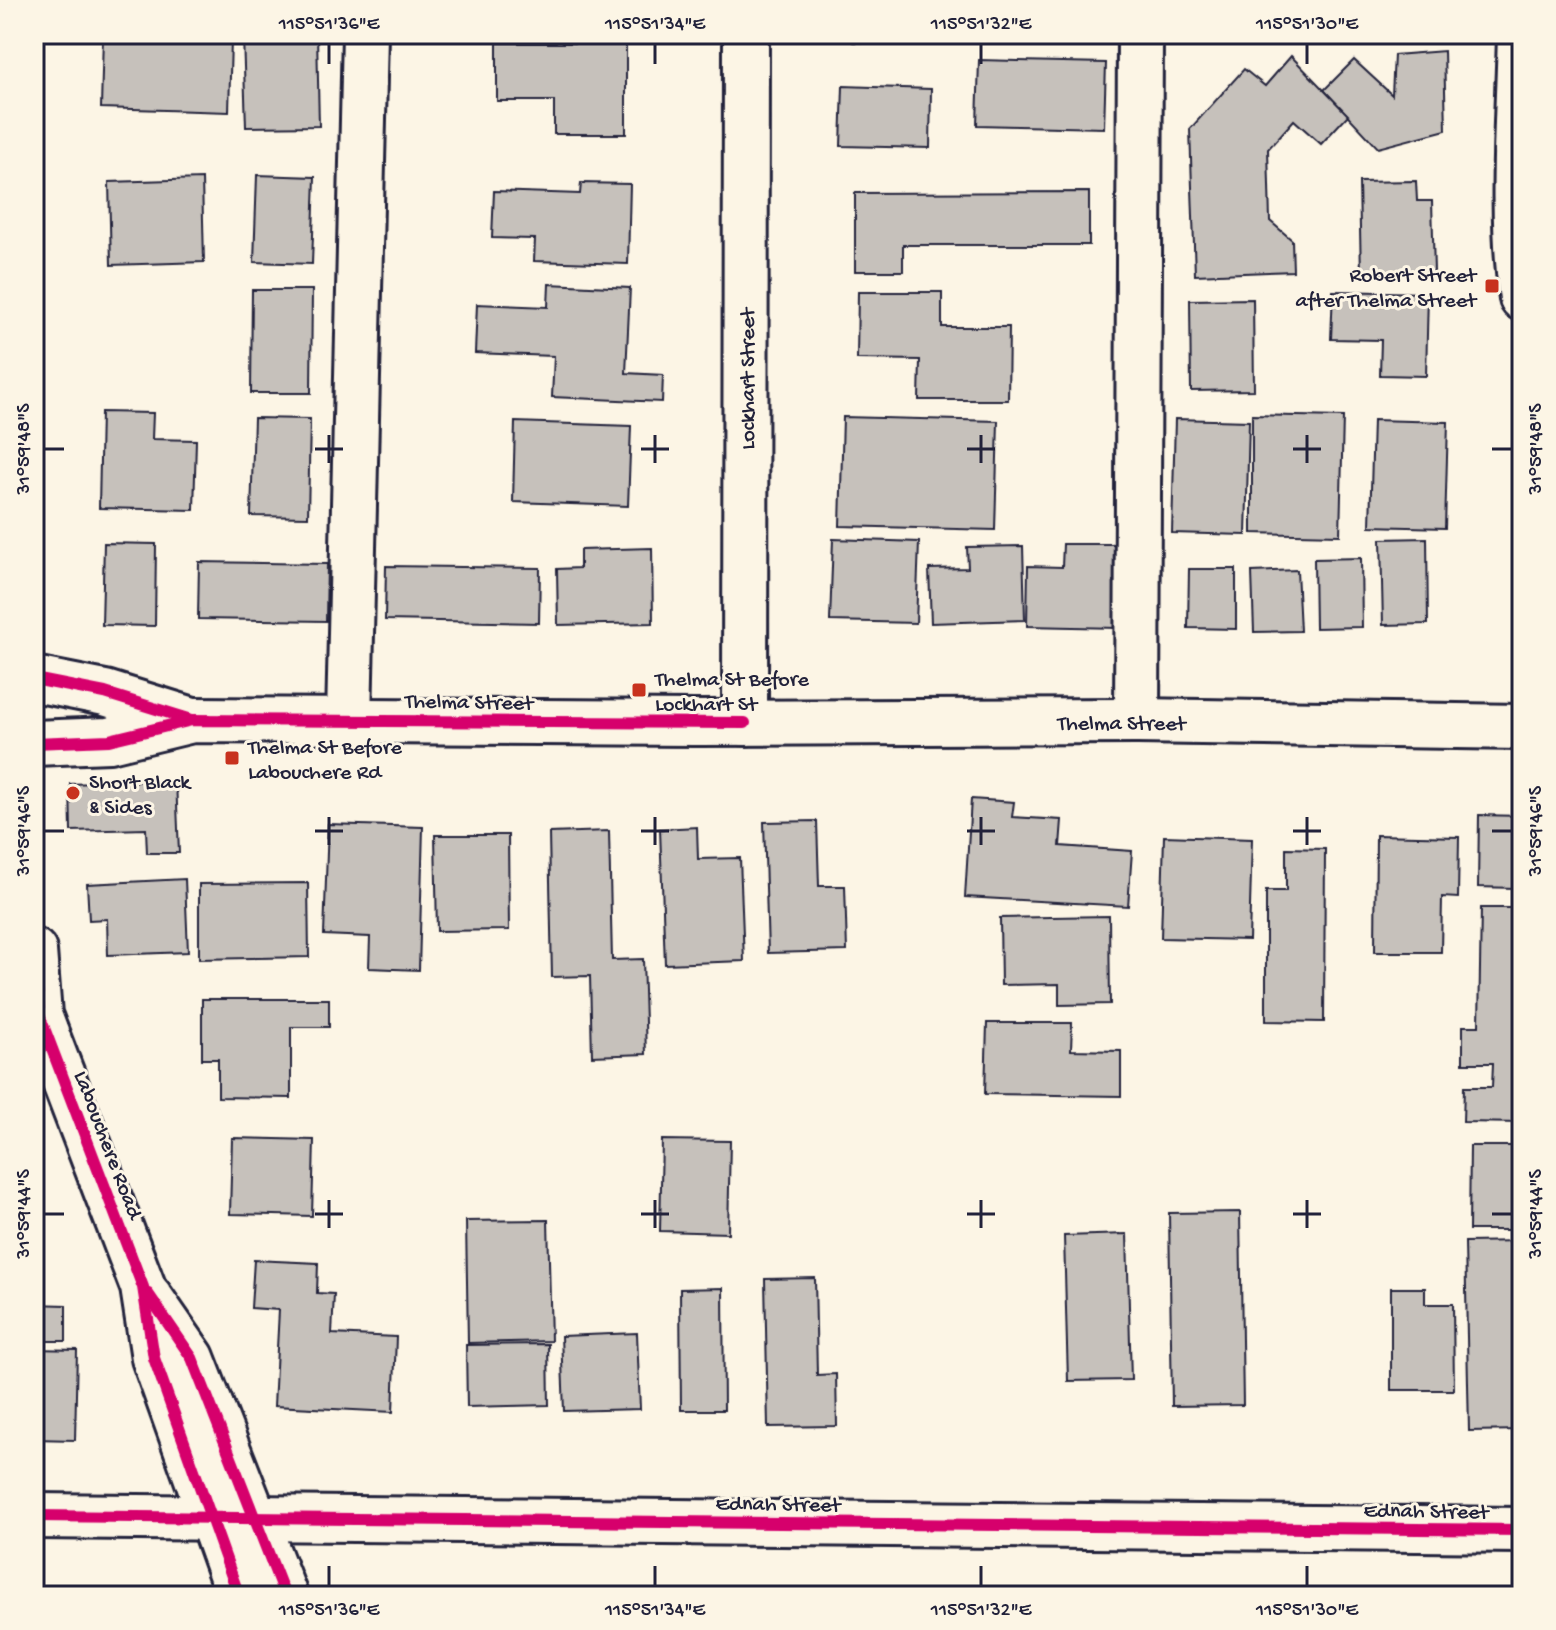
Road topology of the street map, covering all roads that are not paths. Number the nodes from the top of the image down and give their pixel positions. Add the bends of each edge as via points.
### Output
1 (365, 34) edge
2 (746, 34) edge
3 (1140, 34) edge
4 (1520, 34) edge
5 (1522, 298) edge
6 (34, 679) edge
7 (349, 719) junction
8 (192, 720) junction
9 (1137, 721) junction
10 (745, 723) junction
11 (1522, 727) edge
12 (34, 743) edge
13 (34, 951) edge
14 (37, 1012) edge
15 (143, 1287) junction
16 (34, 1516) edge
17 (210, 1516) junction
18 (256, 1517) junction
19 (1522, 1530) edge
20 (239, 1596) edge
21 (285, 1596) edge

1 - 7 street
2 - 10 street, Lockhart Street
3 - 9 street
4 - 5 street via 1516,203
6 - 8 street, Thelma Street via 105,693
7 - 8 street, Thelma Street
7 - 10 street, Thelma Street
8 - 12 street, Thelma Street via 109,740
9 - 10 street, Thelma Street
9 - 11 street, Thelma Street
13 - 14 street, Labouchere Road
14 - 15 street, Labouchere Road
15 - 17 street, Labouchere Road via 154,1358
15 - 18 street, Labouchere Road via 192,1358
16 - 17 street, Ednah Street
17 - 18 street, Ednah Street
17 - 20 street, Labouchere Road
18 - 19 street, Ednah Street
18 - 21 street, Labouchere Road

